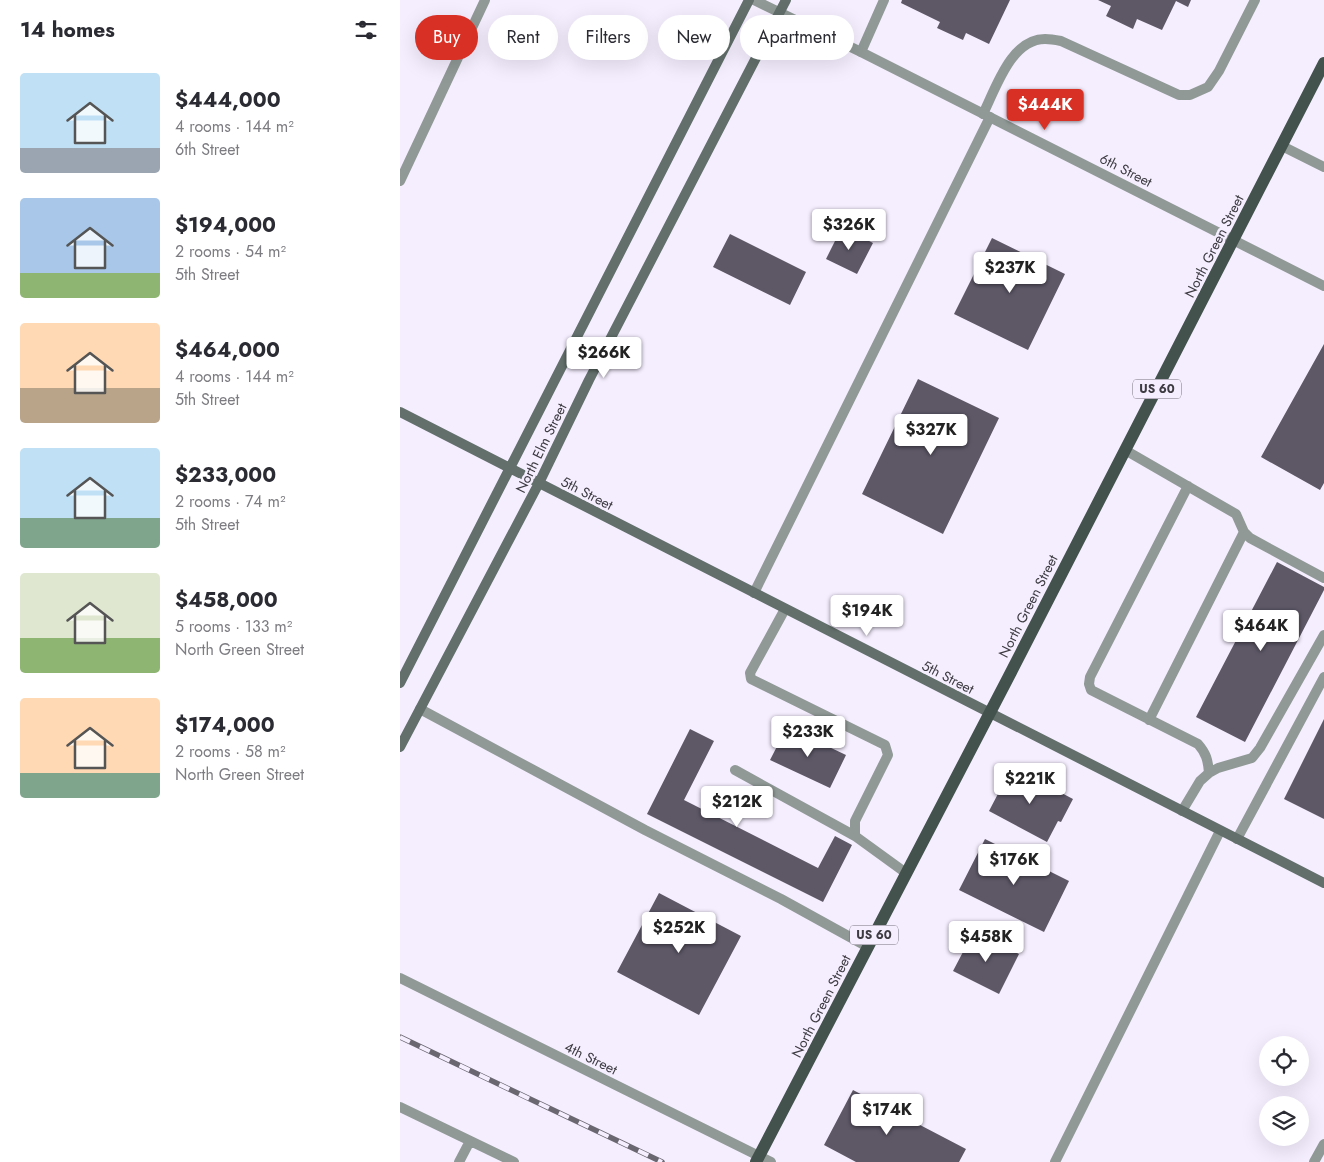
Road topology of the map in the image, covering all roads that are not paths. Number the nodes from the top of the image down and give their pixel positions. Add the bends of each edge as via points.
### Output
1 (485, 0) edge
2 (749, 0) edge
3 (754, 0) edge
4 (786, 0) edge
5 (884, 0) edge
6 (1255, 0) edge
7 (780, 12) junction
8 (861, 52) junction
9 (1324, 63) edge
10 (986, 116) junction
11 (1282, 146) junction
12 (1324, 167) edge
13 (400, 181) edge
14 (1234, 240) junction
15 (1324, 286) edge
16 (400, 412) edge
17 (1125, 450) junction
18 (509, 468) junction
19 (539, 484) junction
20 (1188, 486) junction
21 (1244, 532) junction
22 (1324, 578) edge
23 (754, 593) junction
24 (785, 609) junction
25 (1324, 635) edge
26 (1324, 677) edge
27 (400, 683) edge
28 (420, 709) junction
29 (989, 714) junction
30 (1148, 720) junction
31 (400, 747) edge
32 (734, 770) dead end
33 (1209, 773) junction
34 (1182, 811) junction
35 (1220, 831) junction
36 (855, 836) junction
37 (1237, 839) junction
38 (906, 874) junction
39 (1324, 883) edge
40 (868, 947) junction
41 (400, 978) edge
42 (400, 1107) edge
43 (470, 1141) junction
44 (1324, 1144) edge
45 (762, 1160) edge
46 (459, 1162) edge
47 (514, 1162) edge
48 (1055, 1162) edge
49 (1314, 1162) edge

1 - 13 street
2 - 18 street, North Elm Street
3 - 7 street, 6th Street
4 - 7 street, North Elm Street
5 - 8 street
6 - 10 street via 1219,72 1208,87 1198,92 1179,95 1061,41 1044,39 1020,48 1010,60
7 - 8 street, 6th Street
7 - 19 street, North Elm Street via 589,380
8 - 10 street, 6th Street
9 - 11 main road, North Green Street / US 60
10 - 14 street, 6th Street
10 - 23 street
11 - 12 street
11 - 14 main road, North Green Street / US 60
14 - 15 street, 6th Street
14 - 17 main road, North Green Street / US 60
16 - 18 street, 5th Street
17 - 20 street
17 - 29 main road, North Green Street / US 60
18 - 19 street, 5th Street
18 - 27 street, North Elm Street
19 - 23 street, 5th Street
19 - 28 street, North Elm Street
20 - 21 street via 1236,514
20 - 30 street via 1094,668 1089,684 1091,690
21 - 22 street
21 - 30 street
23 - 24 street, 5th Street
24 - 29 street, 5th Street
24 - 36 street via 750,673 751,679 885,745 888,755 855,821
25 - 33 street via 1252,758
26 - 37 street
28 - 31 street, North Elm Street
28 - 40 street
29 - 34 street, 5th Street
29 - 38 main road, North Green Street / US 60
30 - 33 street via 1198,744 1205,752
32 - 36 street
33 - 34 street via 1200,781
34 - 35 street, 5th Street
35 - 37 street, 5th Street
35 - 48 street
36 - 38 street
37 - 39 street, 5th Street
38 - 40 main road, North Green Street / US 60
40 - 45 main road, North Green Street / US 60
41 - 45 street, 4th Street
42 - 43 street
43 - 46 street
43 - 47 street
44 - 49 street

